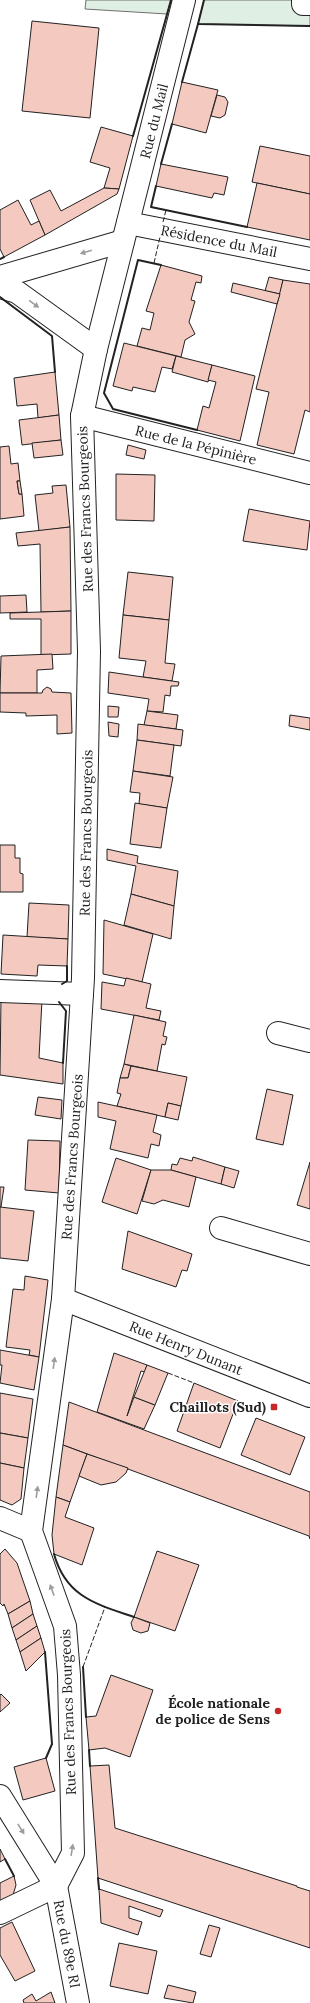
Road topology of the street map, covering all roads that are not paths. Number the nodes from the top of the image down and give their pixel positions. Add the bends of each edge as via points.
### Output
1 (184, 0) edge
2 (303, 0) edge
3 (310, 4) edge
4 (126, 232) junction
5 (310, 259) edge
6 (0, 277) edge
7 (0, 287) edge
8 (96, 349) junction
9 (82, 416) junction
10 (310, 473) edge
11 (0, 991) edge
12 (82, 994) junction
13 (278, 1033) dead end
14 (310, 1041) edge
15 (221, 1228) dead end
16 (310, 1254) edge
17 (63, 1298) junction
18 (310, 1396) edge
19 (0, 1518) edge
20 (31, 1531) junction
21 (0, 1796) edge
22 (56, 1886) junction
23 (0, 1913) edge
24 (78, 2003) edge

1 - 4 street, Rue du Mail
2 - 3 street via 303,4
4 - 5 street, Résidence du Mail
4 -> 6 street
4 - 8 street, Rue du Mail
7 -> 8 street via 17,292
8 - 9 street, Rue du Mail
9 - 10 street, Rue de la Pépinière
9 - 12 street, Rue des Francs Bourgeois via 89,651
11 - 12 street
12 - 17 street, Rue des Francs Bourgeois
13 - 14 street
15 - 16 street
17 - 18 street, Rue Henry Dunant
20 -> 17 street, Rue des Francs Bourgeois
19 - 20 street
22 -> 20 street, Rue des Francs Bourgeois via 73,1853 67,1654 65,1626
21 -> 22 street
22 - 23 street
22 - 24 street, Rue du 89e RI

